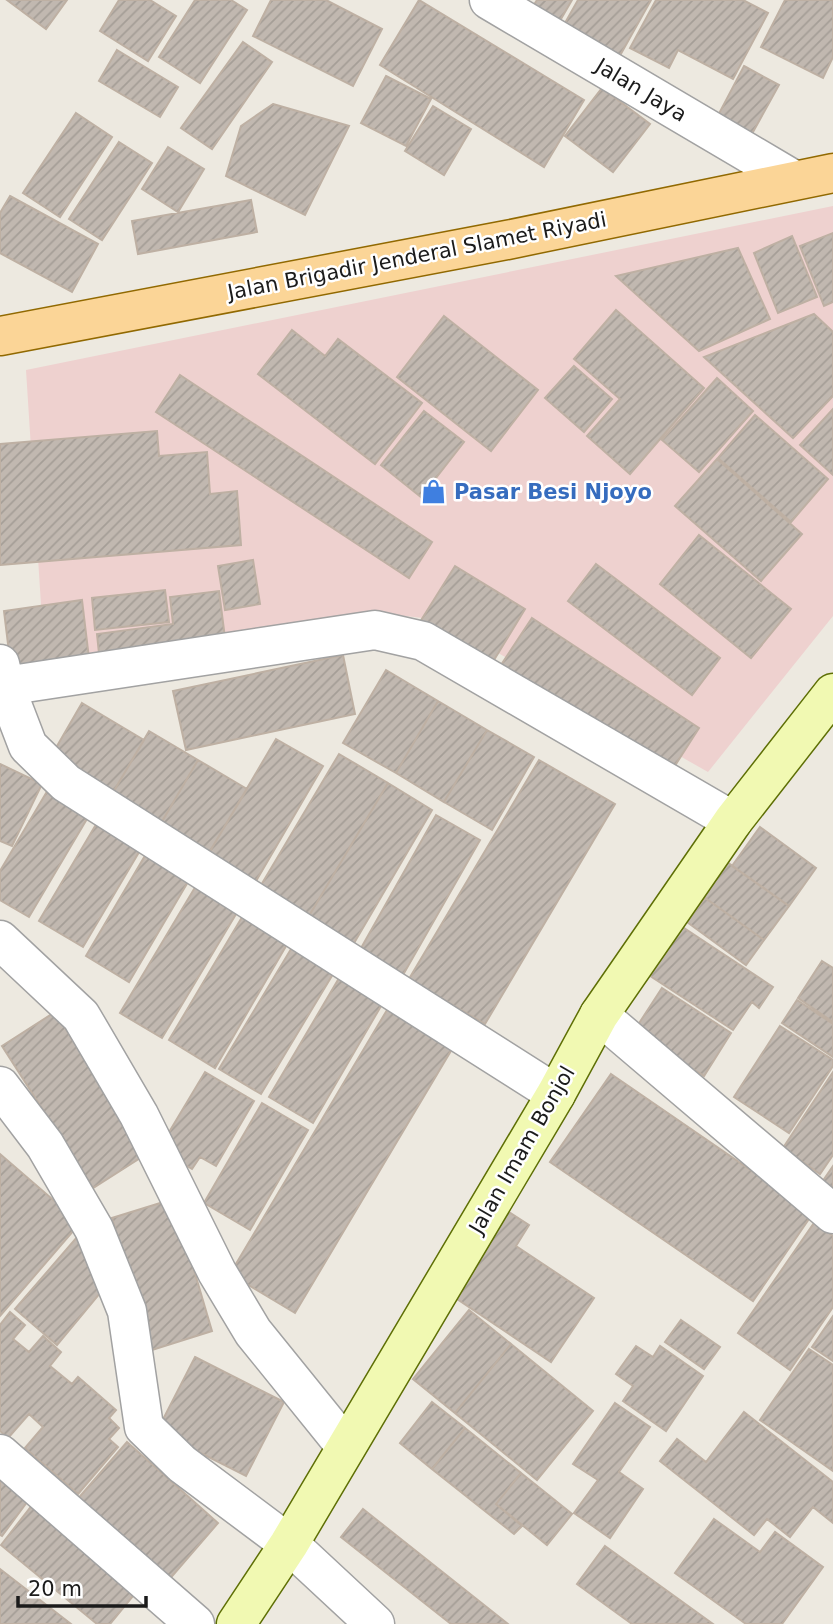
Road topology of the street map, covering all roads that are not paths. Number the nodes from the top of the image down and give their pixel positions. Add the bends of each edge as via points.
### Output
1 (489, 0) edge
2 (833, 173) edge
3 (794, 180) junction
4 (0, 336) edge
5 (2, 675) edge
6 (833, 692) edge
7 (733, 821) junction
8 (0, 940) edge
9 (599, 1015) junction
10 (0, 1086) edge
11 (556, 1094) junction
12 (833, 1214) edge
13 (346, 1447) junction
14 (0, 1454) edge
15 (289, 1544) junction
16 (195, 1624) edge
17 (236, 1624) edge
18 (375, 1624) edge

1 - 3 street, Jalan Jaya
2 - 3 main road, Jalan Brigadir Jenderal Slamet Riyadi
3 - 4 main road, Jalan Brigadir Jenderal Slamet Riyadi via 507,240
5 - 7 street via 375,630 423,641
5 - 11 street via 29,746 66,783
6 - 7 main road, Jalan Imam Bonjol
7 - 9 main road, Jalan Imam Bonjol
8 - 13 street via 81,1016 139,1115 216,1272 253,1332
9 - 11 main road, Jalan Imam Bonjol
9 - 12 street
10 - 15 street via 45,1144 94,1228 127,1311 144,1427 182,1464
11 - 13 main road, Jalan Imam Bonjol
13 - 15 main road, Jalan Imam Bonjol
14 - 16 street
15 - 17 main road, Jalan Imam Bonjol
15 - 18 street

